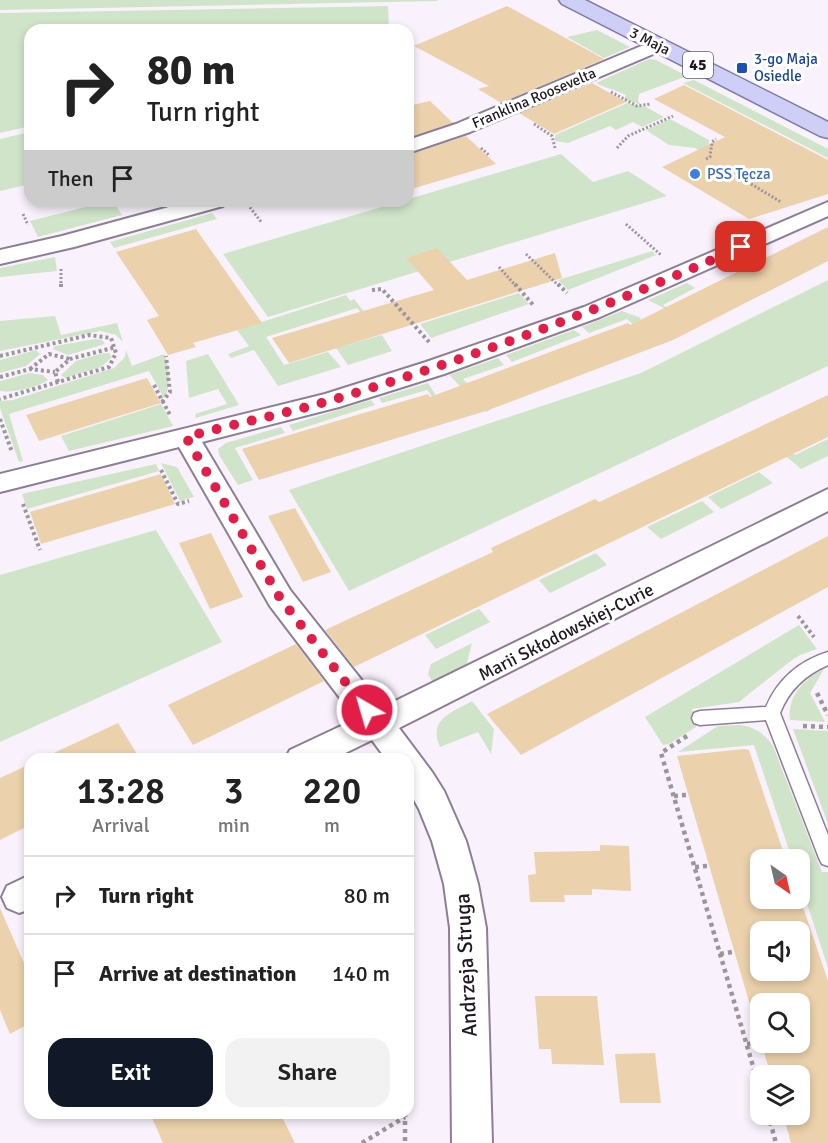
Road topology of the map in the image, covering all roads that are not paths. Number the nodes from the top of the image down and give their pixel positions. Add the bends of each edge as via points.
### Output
1 (569, 0) edge
2 (658, 45) junction
3 (828, 131) edge
4 (414, 145) edge
5 (193, 207) edge
6 (828, 207) edge
7 (0, 257) edge
8 (179, 428) junction
9 (0, 483) edge
10 (828, 499) edge
11 (828, 658) edge
12 (772, 713) junction
13 (700, 718) road end
14 (378, 724) junction
15 (314, 753) edge
16 (400, 753) edge
17 (414, 772) edge
18 (828, 858) edge
19 (472, 1143) edge

1 - 2 main road, 3 Maja / 45
2 - 3 main road, 3 Maja / 45
2 - 4 street, Franklina Roosevelta
5 - 7 street
6 - 8 street via 619,300 524,337 330,401
8 - 9 street
8 - 14 street via 280,598
10 - 14 street, Marii Skłodowskiej-Curie
11 - 12 lane via 789,680
12 - 13 lane
12 - 18 lane
14 - 15 street, Marii Skłodowskiej-Curie
14 - 16 street
17 - 19 street, Andrzeja Struga via 441,818 464,892

